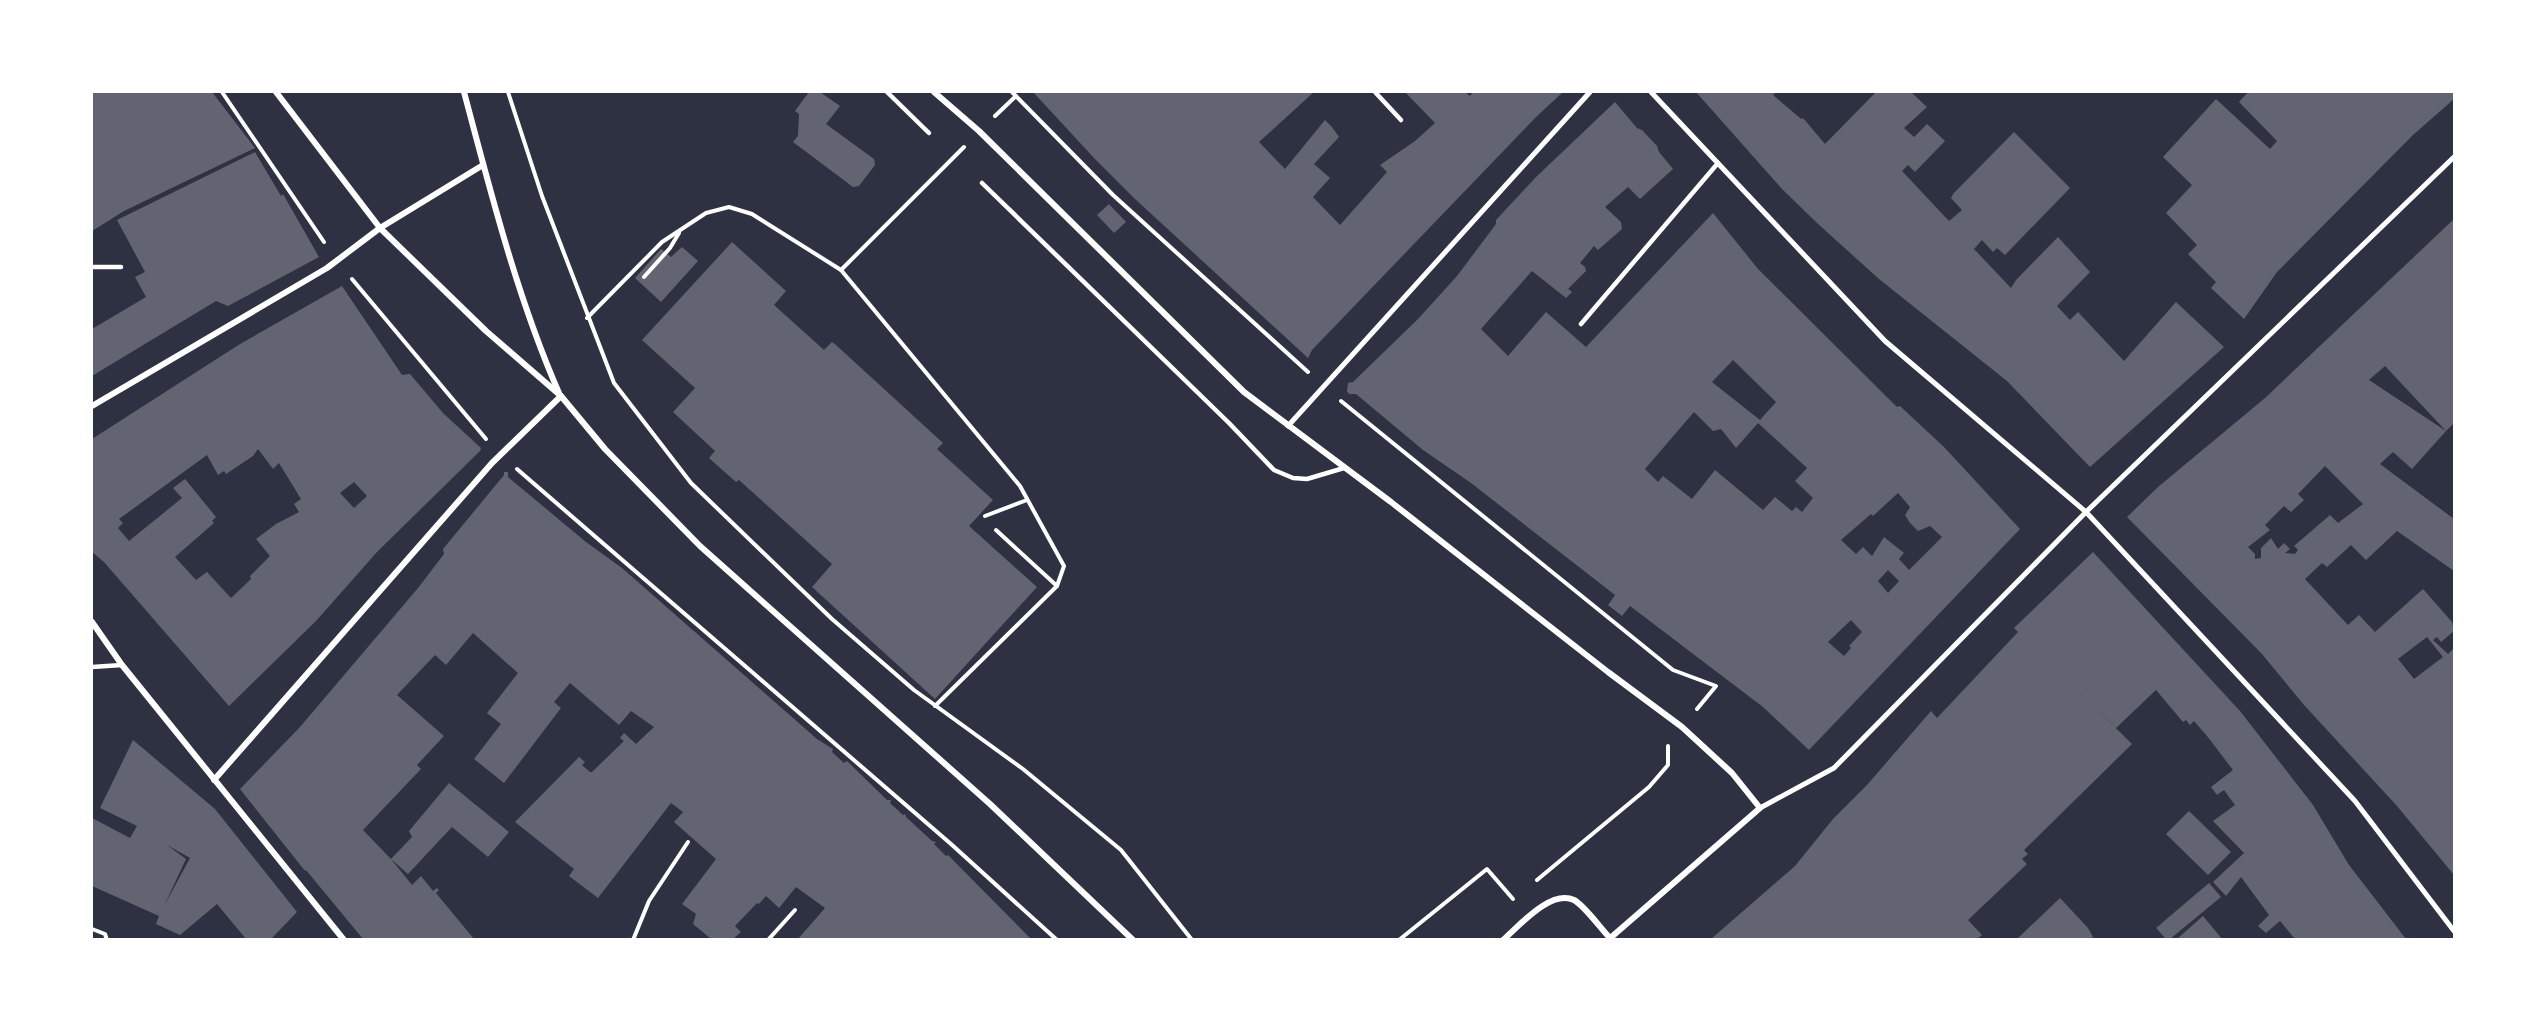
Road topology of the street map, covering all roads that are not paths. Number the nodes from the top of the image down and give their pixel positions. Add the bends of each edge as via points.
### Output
1 (276, 92) edge
2 (464, 92) edge
3 (886, 92) edge
4 (934, 92) edge
5 (1375, 92) edge
6 (1590, 92) edge
7 (1651, 92) edge
8 (1401, 120) dead end
9 (929, 133) dead end
10 (2454, 157) edge
11 (1718, 163) junction
12 (483, 165) junction
13 (982, 183) dead end
14 (380, 228) junction
15 (92, 267) edge
16 (121, 267) dead end
17 (1581, 324) dead end
18 (561, 396) junction
19 (92, 405) edge
20 (1288, 426) junction
21 (1344, 468) junction
22 (2086, 512) junction
23 (92, 622) edge
24 (122, 665) junction
25 (92, 667) edge
26 (214, 780) junction
27 (1760, 808) junction
28 (2454, 932) edge
29 (344, 939) edge
30 (1133, 939) edge
31 (1503, 939) edge
32 (1609, 939) edge

1 - 14 street
2 - 12 street
3 - 9 lane
4 - 20 street via 979,131 1244,392
5 - 8 lane
6 - 20 street
7 - 11 street
10 - 22 street
11 - 17 lane
11 - 22 street via 1885,341
12 - 14 street
12 - 18 street via 541,352
13 - 21 lane via 1274,470 1307,479
14 - 18 street via 486,331
14 - 19 street via 327,268
15 - 16 lane
18 - 26 street via 500,455
18 - 30 street via 604,449 700,546 990,804
20 - 21 street
21 - 27 street via 1682,727 1732,773
22 - 27 street via 1834,768
22 - 28 street via 2355,801
23 - 24 street
24 - 25 lane
24 - 26 street
26 - 29 street
27 - 32 street
31 - 32 street via 1550,900 1562,897 1575,901

